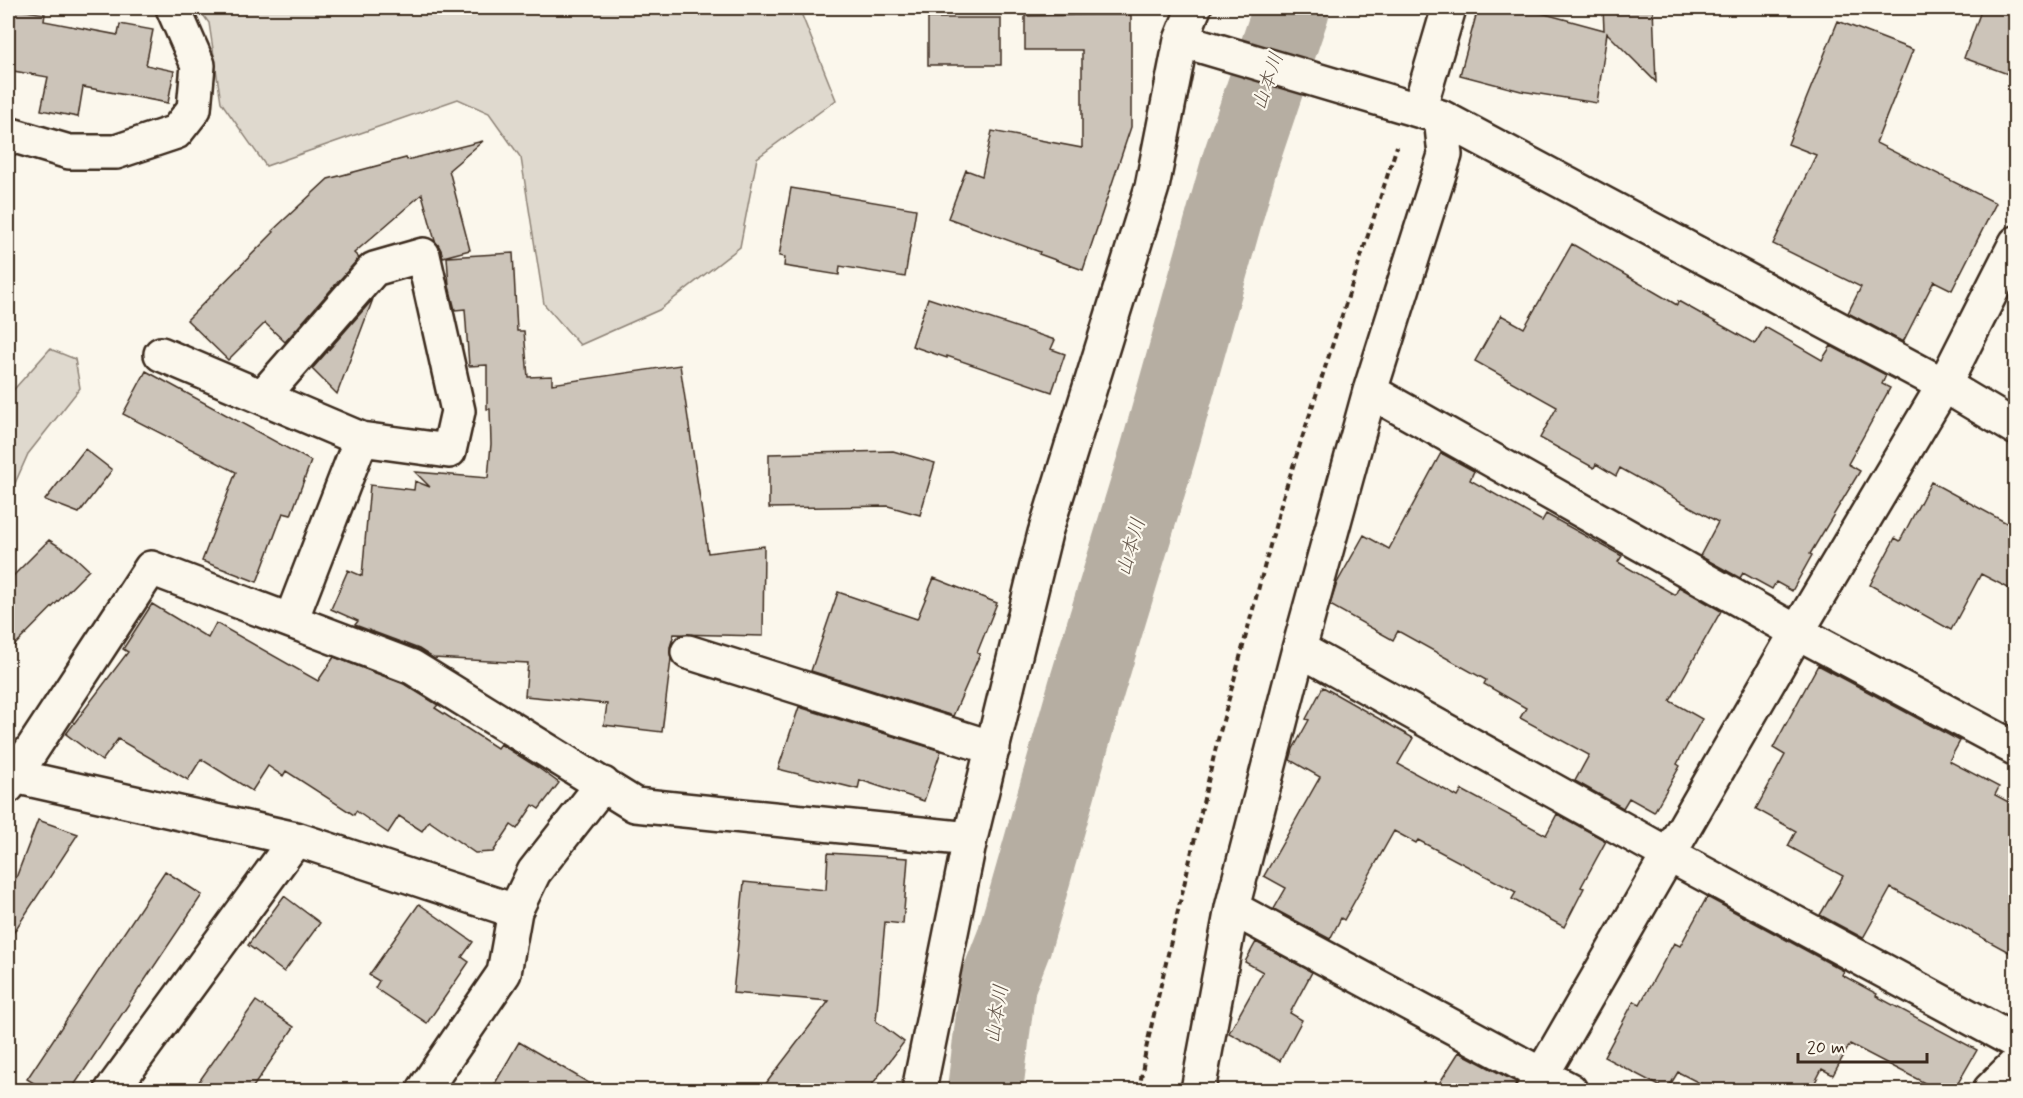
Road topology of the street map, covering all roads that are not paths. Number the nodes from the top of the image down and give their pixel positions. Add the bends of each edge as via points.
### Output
1 (173, 8) edge
2 (1194, 8) edge
3 (1449, 8) edge
4 (1193, 44) junction
5 (1419, 110) junction
6 (8, 134) edge
7 (2016, 243) edge
8 (161, 354) dead end
9 (1944, 385) junction
10 (1370, 391) junction
11 (263, 396) junction
12 (2016, 428) edge
13 (361, 439) junction
14 (291, 620) junction
15 (1797, 632) junction
16 (1299, 649) junction
17 (688, 652) dead end
18 (993, 748) junction
19 (2016, 749) edge
20 (11, 781) edge
21 (603, 784) junction
22 (296, 839) junction
23 (970, 839) junction
24 (1669, 855) junction
25 (1232, 908) junction
26 (515, 910) junction
27 (2016, 1042) edge
28 (2016, 1064) edge
29 (1537, 1083) edge
30 (112, 1090) edge
31 (424, 1090) edge
32 (919, 1090) edge
33 (1198, 1090) edge
34 (1570, 1090) edge
35 (1990, 1090) edge

1 - 6 street via 198,65 194,109 176,132 116,152 69,152
2 - 4 street
3 - 5 street
4 - 5 street
4 - 18 street via 1045,533
5 - 9 street
5 - 10 street via 1445,155
7 - 9 street
8 - 11 street
9 - 12 street
9 - 15 street
10 - 15 street
10 - 16 street
11 - 13 street
11 - 13 street via 374,269 423,255 458,411 449,451
13 - 14 street
14 - 20 street via 151,568
14 - 21 street via 412,667
15 - 19 street
15 - 24 street
16 - 24 street
16 - 25 street
17 - 18 street
18 - 23 street
20 - 22 street
21 - 23 street via 635,805
21 - 26 street via 534,872
22 - 26 street
22 - 30 street
23 - 32 street
24 - 27 street
24 - 29 street
25 - 29 street
25 - 33 street
26 - 31 street via 504,973
28 - 35 street
29 - 34 street

